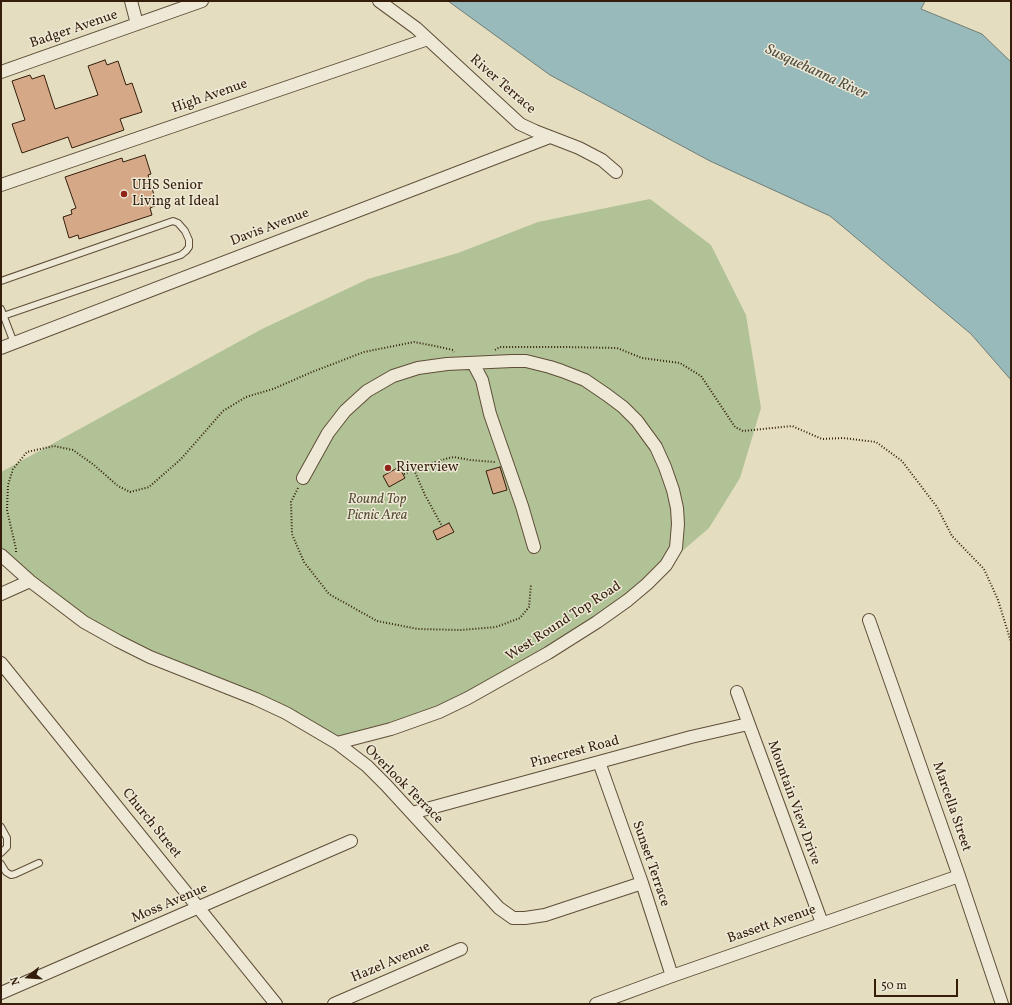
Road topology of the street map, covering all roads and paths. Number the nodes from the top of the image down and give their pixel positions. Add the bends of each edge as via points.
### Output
1 (131, 1) edge
2 (202, 1) edge
3 (379, 1) edge
4 (138, 24) junction
5 (428, 39) junction
6 (1, 72) edge
7 (550, 137) junction
8 (616, 172) dead end
9 (1, 185) edge
10 (1, 281) edge
11 (1, 309) edge
12 (4, 316) junction
13 (14, 343) junction
14 (1, 348) edge
15 (493, 351) dead end
16 (468, 363) junction
17 (507, 464) junction
18 (414, 470) junction
19 (404, 474) dead end
20 (303, 478) joint
21 (442, 526) dead end
22 (534, 548) dead end
23 (1, 555) edge
24 (16, 567) junction
25 (30, 581) junction
26 (531, 584) dead end
27 (1, 594) edge
28 (869, 620) dead end
29 (1011, 642) edge
30 (1, 664) edge
31 (737, 692) dead end
32 (748, 724) junction
33 (337, 743) junction
34 (599, 762) junction
35 (412, 813) junction
36 (1, 827) edge
37 (351, 841) dead end
38 (1, 852) edge
39 (39, 863) dead end
40 (1, 864) edge
41 (959, 876) junction
42 (642, 883) junction
43 (199, 908) junction
44 (822, 923) junction
45 (461, 949) dead end
46 (672, 976) junction
47 (1, 993) edge
48 (276, 1004) edge
49 (334, 1004) edge
50 (596, 1004) edge
51 (1002, 1004) edge

1 - 4 street
2 - 4 street, Badger Avenue
3 - 5 street, River Terrace
4 - 6 street, Badger Avenue
5 - 7 street, River Terrace via 520,124
5 - 9 street, High Avenue
7 - 8 street, River Terrace via 602,160
7 - 13 street, Davis Avenue
10 - 12 lane via 173,221 185,231 189,240 189,247 181,255
11 - 12 lane
12 - 13 lane
13 - 14 street, Davis Avenue
15 - 29 path via 500,347 618,348 642,358 680,363 701,376 735,428 743,431 792,426 822,439 843,438 876,442 902,461 937,507 952,536 984,569 998,600
16 - 17 street via 482,380 490,414
16 - 20 street, West Round Top Road via 418,368 393,376 367,391 345,411 328,433
16 - 24 path via 453,350 414,342 364,352 273,389 246,397 223,411 181,459 149,487 130,492 118,486 74,450 54,446 26,452 13,469 8,486 7,510 16,548
16 - 33 street, West Round Top Road via 526,361 544,365 585,380 623,407 637,421 656,448 665,467 677,508 676,548 666,565 647,584 597,622 548,653 439,712 391,729
17 - 18 path via 454,457
17 - 22 street
18 - 19 path
18 - 21 path
20 - 26 path via 291,502 291,510 292,534 304,562 329,594 377,621 418,629 460,630 496,627 520,618 529,607
23 - 24 street, Overlook Terrace
24 - 25 street, Overlook Terrace
25 - 27 street
25 - 33 street, Overlook Terrace via 84,622 118,641 150,657 256,699 286,713
28 - 41 street, Marcella Street
30 - 43 street, Church Street
31 - 32 street, Mountain View Drive
32 - 34 street, Pinecrest Road
32 - 44 street, Mountain View Drive
33 - 35 street, Overlook Terrace via 367,766
34 - 35 street, Pinecrest Road
34 - 42 street, Sunset Terrace
35 - 42 street, Overlook Terrace via 500,908 513,918 545,915
36 - 38 lane via 7,838 7,847
37 - 43 street, Moss Avenue
39 - 40 lane via 11,875
41 - 44 street, Bassett Avenue
41 - 51 street, Marcella Street
42 - 46 street, Sunset Terrace
43 - 47 street, Moss Avenue
43 - 48 street, Church Street
44 - 46 street, Bassett Avenue
45 - 49 street, Hazel Avenue
46 - 50 street, Bassett Avenue

